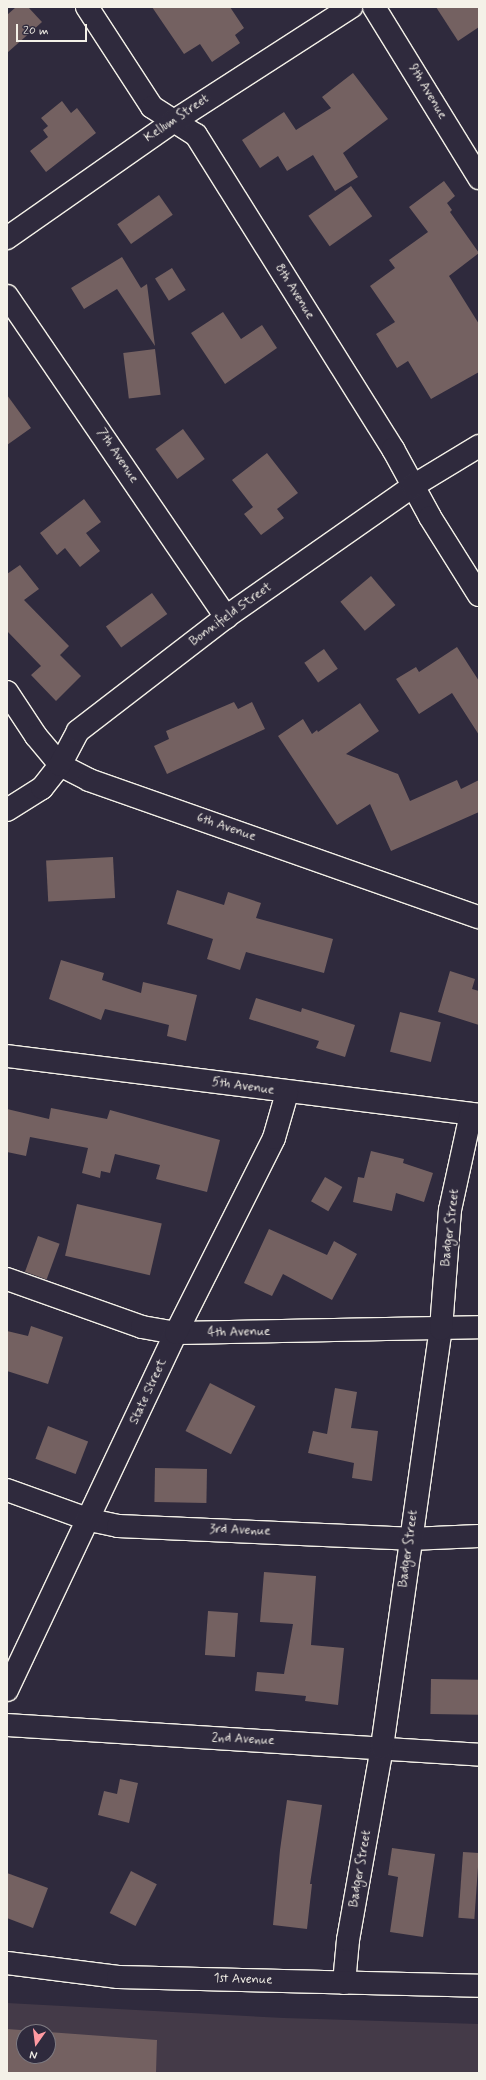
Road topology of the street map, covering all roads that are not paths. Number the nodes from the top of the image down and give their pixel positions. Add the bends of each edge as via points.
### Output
1 (87, 7) edge
2 (351, 7) edge
3 (374, 7) edge
4 (174, 121) junction
5 (479, 178) edge
6 (7, 238) edge
7 (7, 296) edge
8 (479, 446) edge
9 (413, 486) junction
10 (479, 595) edge
11 (226, 617) junction
12 (7, 692) edge
13 (60, 765) junction
14 (7, 810) edge
15 (479, 917) edge
16 (7, 1056) edge
17 (287, 1093) junction
18 (475, 1115) edge
19 (7, 1279) edge
20 (441, 1328) junction
21 (479, 1328) edge
22 (176, 1333) junction
23 (7, 1490) edge
24 (90, 1520) junction
25 (479, 1536) edge
26 (410, 1539) junction
27 (7, 1690) edge
28 (7, 1725) edge
29 (382, 1747) junction
30 (479, 1755) edge
31 (7, 1962) edge
32 (344, 1983) junction
33 (479, 1986) edge

1 - 4 street, 8th Avenue via 152,107
2 - 4 street, Kellum Street
3 - 5 street, 9th Avenue
4 - 6 street, Kellum Street
4 - 9 street, 8th Avenue via 196,135 393,449
7 - 11 street, 7th Avenue
8 - 9 street, Bonnifield Street
9 - 10 street, 8th Avenue
9 - 11 street, Bonnifield Street
11 - 13 street, Bonnifield Street via 78,731
12 - 13 street, 6th Avenue via 36,736
13 - 14 street, Bonnifield Street via 42,788
13 - 15 street, 6th Avenue via 89,780
16 - 17 street, 5th Avenue
17 - 18 street, 5th Avenue
17 - 22 street, State Street via 274,1138
18 - 20 street, Badger Street via 450,1210
19 - 22 street, 4th Avenue via 142,1326
20 - 21 street, 4th Avenue
20 - 22 street, 4th Avenue
20 - 26 street, Badger Street
22 - 24 street, State Street
23 - 24 street, 3rd Avenue
24 - 26 street, 3rd Avenue via 118,1526
24 - 27 street, State Street
25 - 26 street, 3rd Avenue
26 - 29 street, Badger Street
28 - 29 street, 2nd Avenue
29 - 30 street, 2nd Avenue
29 - 32 street, Badger Street via 348,1940
31 - 32 street, 1st Avenue via 118,1977
32 - 33 street, 1st Avenue

